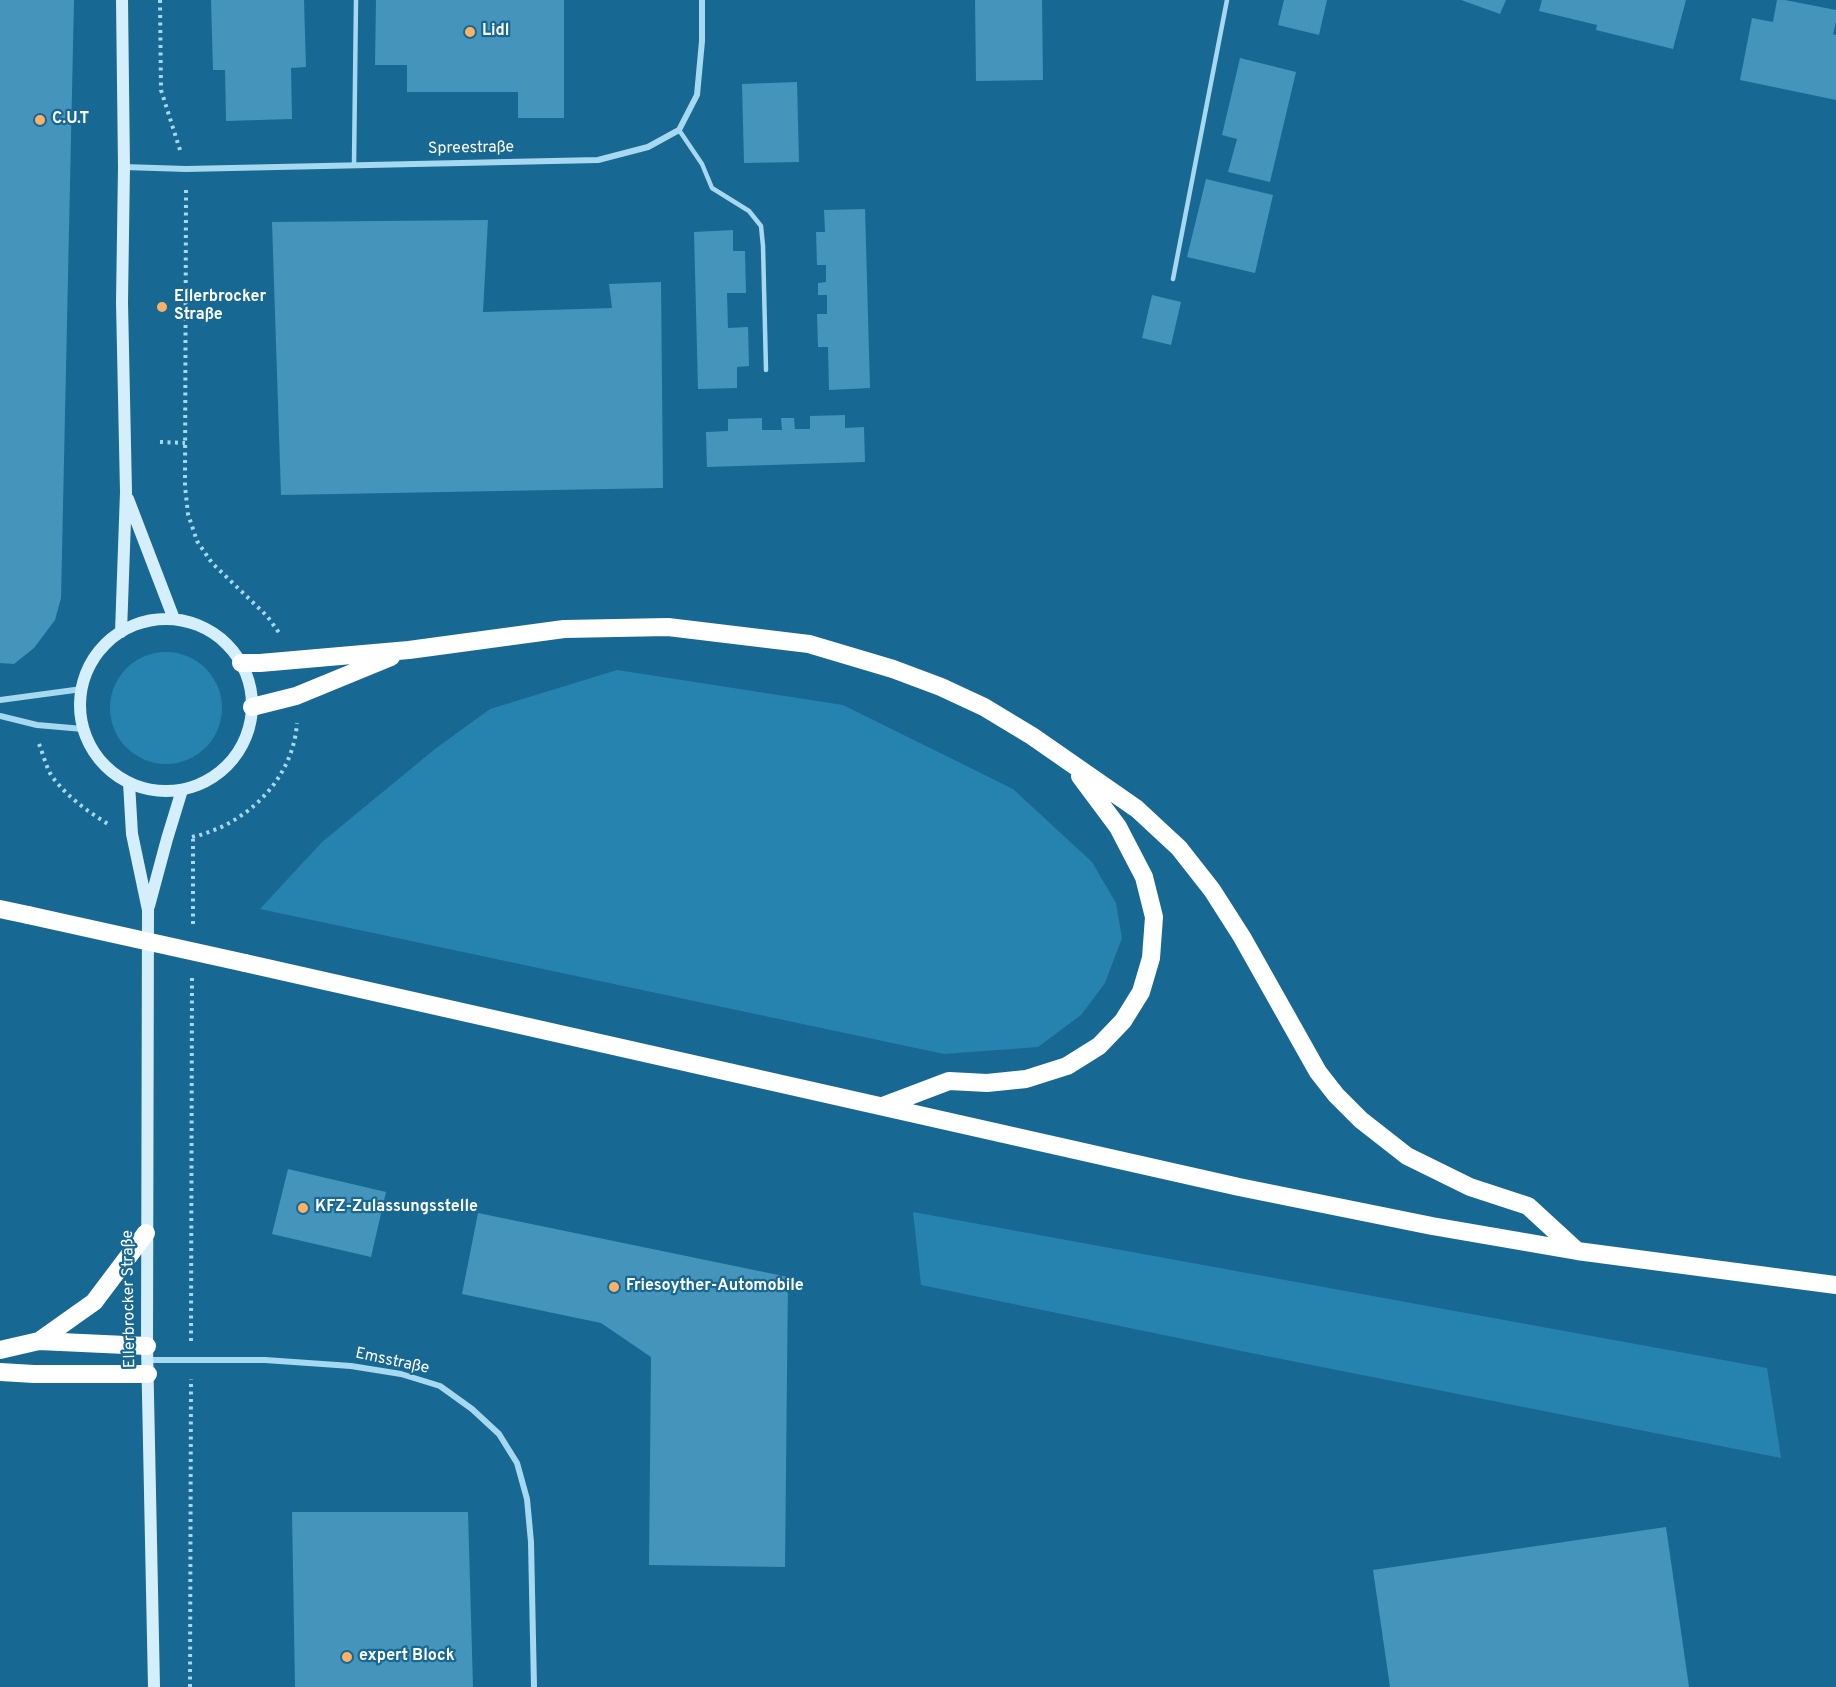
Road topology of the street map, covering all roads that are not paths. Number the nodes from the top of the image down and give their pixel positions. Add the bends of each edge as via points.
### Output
1 (122, 0) edge
2 (356, 0) edge
3 (702, 0) edge
4 (1227, 0) edge
5 (679, 130) junction
6 (354, 165) junction
7 (124, 167) junction
8 (1173, 279) dead end
9 (766, 370) dead end
10 (126, 492) junction
11 (174, 619) junction
12 (121, 632) junction
13 (409, 650) junction
14 (241, 663) junction
15 (82, 689) junction
16 (0, 700) edge
17 (252, 707) junction
18 (0, 716) edge
19 (83, 729) junction
20 (1070, 762) junction
21 (129, 783) junction
22 (182, 790) junction
23 (0, 909) edge
24 (147, 910) junction
25 (883, 1106) junction
26 (146, 1233) junction
27 (1577, 1251) junction
28 (1836, 1285) edge
29 (39, 1341) junction
30 (0, 1350) edge
31 (147, 1360) junction
32 (0, 1372) edge
33 (154, 1687) edge
34 (534, 1687) edge

1 - 7 main road
2 - 6 lane
3 - 5 street via 697,94
4 - 8 lane
5 - 6 street, Spreestraße via 648,147 598,160
5 - 9 lane via 702,164 712,188 749,211 761,226
6 - 7 street, Spreestraße
7 - 10 main road
10 - 11 main road
10 - 12 main road
11 - 12 main road via 146,621
11 - 14 main road via 201,626 224,641
12 - 15 main road via 100,650 86,673
13 - 14 highway
13 - 17 highway via 304,693
13 - 20 highway via 564,629 656,627 809,644 941,687 984,707
14 - 17 main road via 250,684
15 - 16 street
15 - 19 main road
17 - 22 main road via 246,736 231,761 210,780
18 - 19 street
19 - 21 main road via 108,769
20 - 25 highway via 1118,827 1144,876 1154,917 1151,958 1141,992 1107,1038 1067,1066 1026,1079 949,1081
20 - 27 highway via 1137,809 1179,848 1242,937 1318,1072 1361,1120 1407,1156 1470,1187 1528,1206
21 - 22 main road via 156,791
21 - 24 main road, Ellerbrocker Straße via 132,834
22 - 24 main road, Ellerbrocker Straße
23 - 25 highway, bridge
24 - 26 main road, Ellerbrocker Straße
25 - 27 highway via 1239,1187
26 - 29 highway via 94,1302
26 - 31 main road, Ellerbrocker Straße
27 - 28 highway
29 - 30 highway
29 - 31 highway
31 - 32 highway via 34,1374
31 - 33 main road, Ellerbrocker Straße
31 - 34 street, Emsstraße via 265,1360 351,1366 401,1374 440,1386 472,1409 499,1434 517,1464 527,1499

